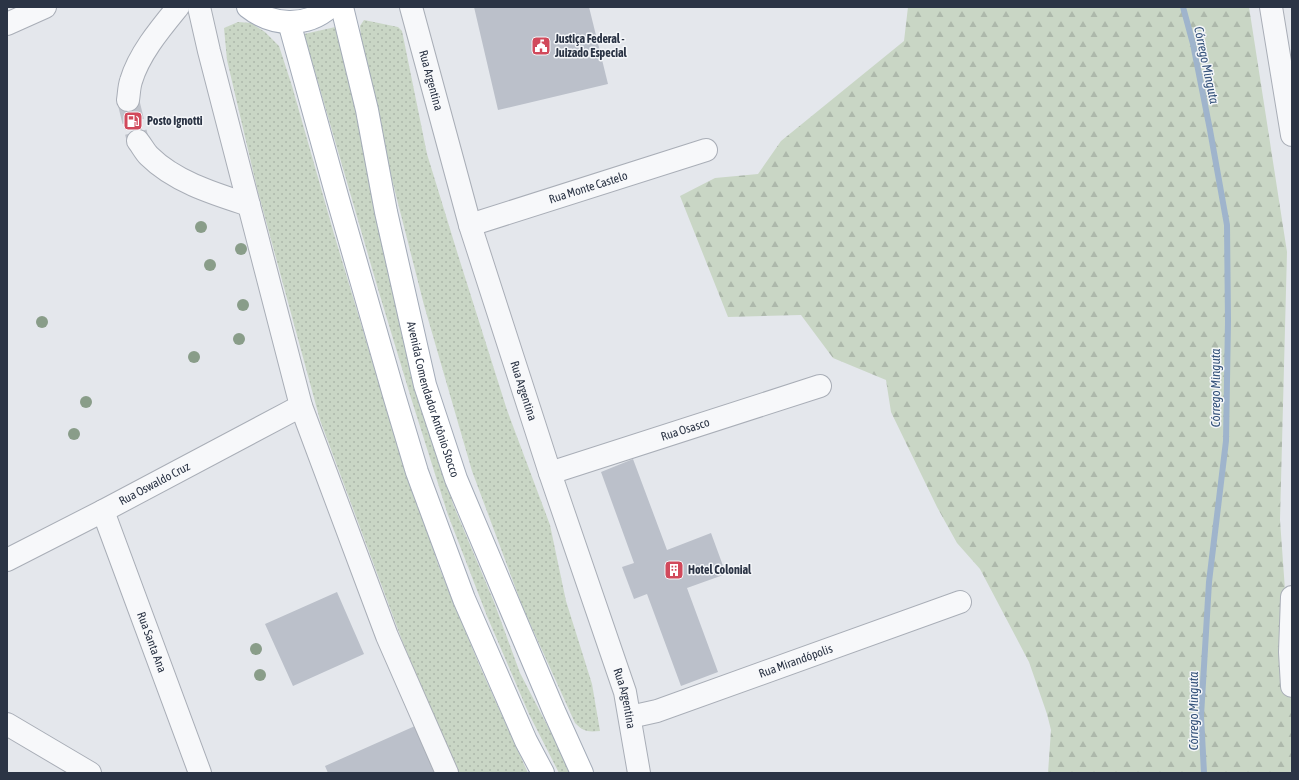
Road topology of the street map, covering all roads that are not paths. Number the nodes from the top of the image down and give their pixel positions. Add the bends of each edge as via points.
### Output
1 (45, 7) edge
2 (178, 7) edge
3 (200, 7) edge
4 (248, 7) edge
5 (330, 7) edge
6 (342, 7) edge
7 (411, 7) edge
8 (1271, 7) edge
9 (289, 22) junction
10 (7, 24) edge
11 (128, 100) tunnel mouth
12 (1292, 135) edge
13 (138, 142) tunnel mouth
14 (706, 150) dead end
15 (249, 205) junction
16 (470, 225) junction
17 (820, 386) dead end
18 (301, 406) junction
19 (550, 473) junction
20 (103, 511) junction
21 (7, 560) edge
22 (1292, 597) edge
23 (960, 602) dead end
24 (1292, 686) edge
25 (630, 718) junction
26 (7, 724) edge
27 (90, 773) edge
28 (200, 773) edge
29 (447, 773) edge
30 (543, 773) edge
31 (582, 773) edge
32 (639, 773) edge

1 - 10 street
2 - 11 street via 157,33 137,65
3 - 15 street
4 - 9 main road via 272,20
5 - 9 main road via 306,20
6 - 31 main road, Avenida Comendador Antônio Stocco via 367,110 386,212 426,385 456,479
7 - 16 street, Rua Argentina
8 - 12 street
9 - 30 main road via 417,472 464,599 526,741
13 - 15 street via 162,167 218,195
14 - 16 street, Rua Monte Castelo
15 - 18 street
16 - 19 street, Rua Argentina
17 - 19 street, Rua Osasco
18 - 20 street, Rua Oswaldo Cruz
18 - 29 street via 388,636
19 - 25 street, Rua Argentina via 625,692
20 - 21 street, Rua Oswaldo Cruz
20 - 28 street, Rua Santa Ana
22 - 24 street
23 - 25 street, Rua Mirandópolis via 657,711
25 - 32 street, Rua Argentina
26 - 27 street

